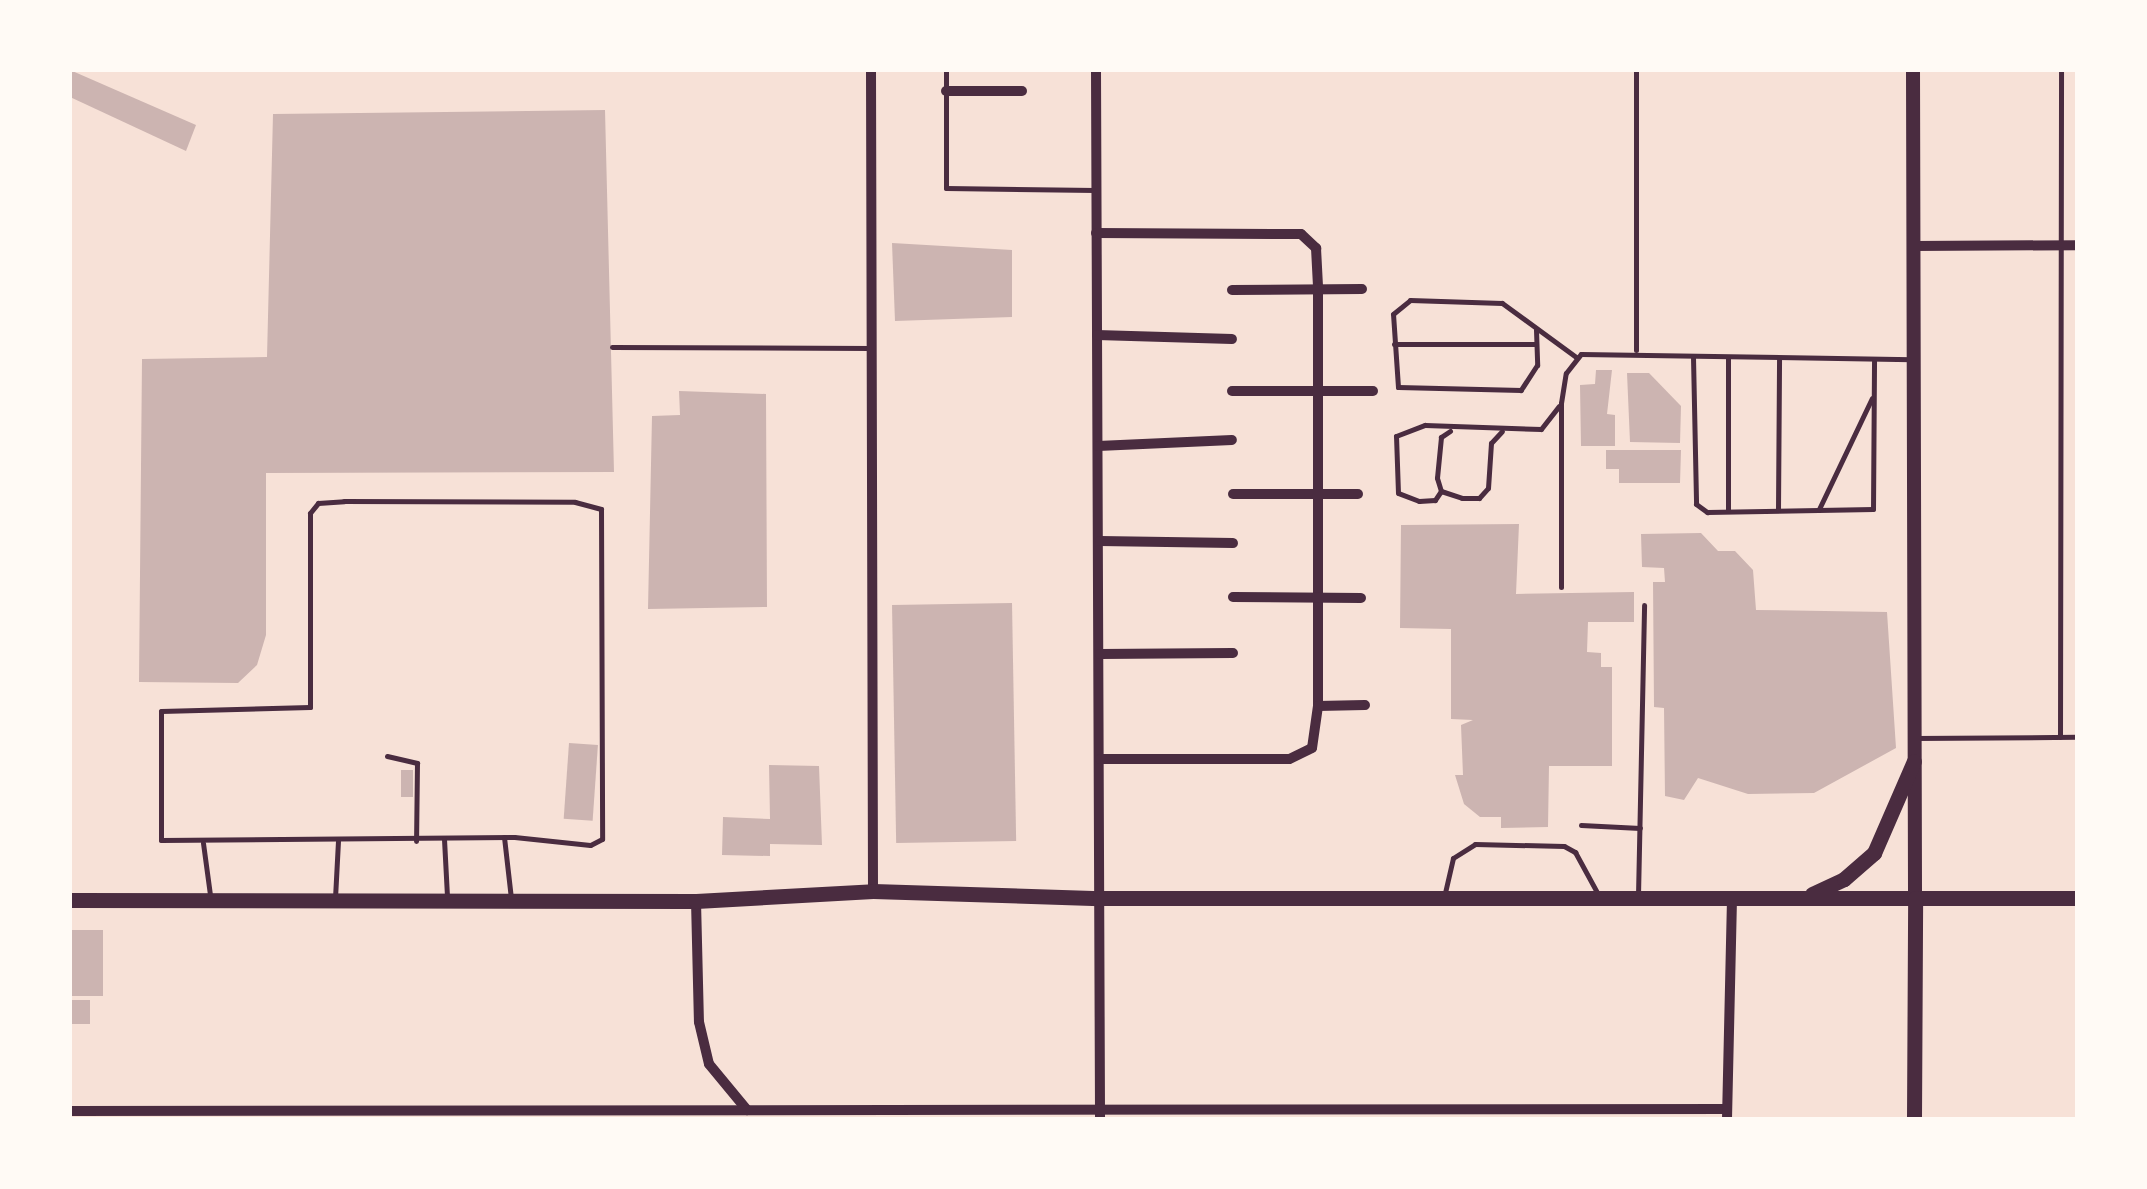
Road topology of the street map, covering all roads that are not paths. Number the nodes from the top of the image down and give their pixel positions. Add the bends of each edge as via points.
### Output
1 (871, 70) edge
2 (946, 70) edge
3 (1096, 70) edge
4 (1636, 70) edge
5 (1914, 70) edge
6 (2061, 70) edge
7 (1022, 91) dead end
8 (946, 92) junction
9 (1096, 190) junction
10 (1096, 234) junction
11 (2061, 245) junction
12 (2077, 245) edge
13 (1913, 246) junction
14 (1318, 287) junction
15 (1362, 289) dead end
16 (1232, 290) dead end
17 (1536, 330) junction
18 (1097, 335) junction
19 (1232, 338) dead end
20 (1394, 344) junction
21 (1537, 344) junction
22 (612, 347) dead end
23 (871, 348) junction
24 (1636, 350) junction
25 (1576, 357) junction
26 (1693, 357) junction
27 (1728, 358) junction
28 (1779, 358) junction
29 (1913, 359) junction
30 (1874, 360) junction
31 (1318, 390) junction
32 (1373, 391) dead end
33 (1232, 392) dead end
34 (1874, 396) junction
35 (1561, 404) junction
36 (1450, 430) junction
37 (1504, 430) junction
38 (1232, 440) dead end
39 (1098, 446) junction
40 (1441, 491) junction
41 (1318, 493) junction
42 (1232, 494) dead end
43 (1358, 494) dead end
44 (1728, 510) junction
45 (1819, 510) junction
46 (1778, 512) junction
47 (1100, 541) junction
48 (1232, 543) dead end
49 (1561, 587) dead end
50 (1233, 597) dead end
51 (1316, 597) junction
52 (1361, 598) dead end
53 (1644, 605) dead end
54 (1233, 653) dead end
55 (1100, 654) junction
56 (1365, 704) dead end
57 (1318, 706) junction
58 (2060, 736) junction
59 (2077, 737) edge
60 (1914, 738) junction
61 (387, 756) dead end
62 (1100, 759) junction
63 (1914, 761) junction
64 (1581, 825) dead end
65 (1640, 828) junction
66 (504, 837) junction
67 (444, 839) junction
68 (416, 840) junction
69 (338, 841) junction
70 (203, 844) junction
71 (872, 891) junction
72 (1100, 898) junction
73 (1444, 898) junction
74 (1914, 898) junction
75 (2077, 898) edge
76 (1600, 899) junction
77 (1638, 899) junction
78 (1796, 899) junction
79 (70, 900) edge
80 (1732, 900) junction
81 (212, 901) junction
82 (335, 901) junction
83 (511, 901) junction
84 (447, 902) junction
85 (696, 902) junction
86 (747, 1110) junction
87 (70, 1112) edge
88 (1257, 1113) edge
89 (1100, 1114) edge
90 (1727, 1114) edge
91 (118, 1115) edge
92 (542, 1115) edge
93 (1914, 1119) edge

1 - 23 street
2 - 8 lane
3 - 9 street
4 - 24 lane
5 - 13 main road
6 - 11 lane
7 - 8 street
8 - 9 lane via 946,188
9 - 10 street
10 - 14 street via 1302,234 1316,248
10 - 18 street
11 - 12 street
11 - 13 street
11 - 58 lane
13 - 29 main road
14 - 15 street
14 - 16 street
14 - 31 street
17 - 20 lane via 1502,303 1410,300 1394,314
17 - 21 lane
17 - 25 lane
18 - 19 street
18 - 39 street
20 - 21 lane
20 - 21 lane via 1398,387 1511,393 1530,379
22 - 23 lane
23 - 71 street
24 - 25 lane via 1590,350
24 - 26 lane
25 - 35 lane
26 - 27 lane
26 - 44 lane via 1696,504 1702,511
27 - 28 lane
27 - 44 lane
28 - 30 lane
28 - 46 lane
29 - 30 lane
29 - 60 main road
30 - 34 lane
31 - 32 street
31 - 33 street
31 - 41 street
34 - 45 lane
34 - 45 lane via 1873,509
35 - 37 lane via 1541,430
35 - 49 lane
36 - 37 lane
36 - 40 lane via 1437,453
36 - 40 lane via 1416,426 1396,436 1398,493 1418,501 1435,500
37 - 40 lane via 1491,443 1491,478 1479,498
38 - 39 street
39 - 47 street
41 - 42 street
41 - 43 street
41 - 51 street
44 - 46 lane
45 - 46 lane
47 - 48 street
47 - 55 street
50 - 51 street
51 - 52 street
51 - 57 street
53 - 65 lane
54 - 55 street
55 - 62 street
56 - 57 street
57 - 62 street via 1312,748 1290,760
58 - 59 lane
58 - 60 lane
60 - 63 main road
61 - 68 lane via 416,763
62 - 72 street
63 - 74 main road
63 - 78 main road via 1874,854 1844,879
64 - 65 lane
65 - 77 lane
66 - 67 lane
66 - 70 lane via 590,844 606,834 603,525 601,510 587,503 313,506 310,707 161,712 161,840
66 - 83 lane
67 - 68 lane
67 - 84 lane
68 - 69 lane
69 - 70 lane
69 - 82 lane
70 - 81 lane
71 - 72 main road
71 - 85 main road
72 - 73 main road
72 - 89 street
73 - 76 main road
73 - 76 lane via 1453,858 1475,844 1564,846 1575,852
74 - 75 main road
74 - 78 main road
74 - 93 main road
76 - 77 main road
77 - 80 main road
78 - 80 main road
79 - 81 main road
80 - 90 street
81 - 82 main road
82 - 84 main road
83 - 84 main road
83 - 85 main road
85 - 86 street via 699,1022 709,1064
86 - 89 street
86 - 92 street
87 - 91 street
88 - 89 street
88 - 90 street
91 - 92 street

